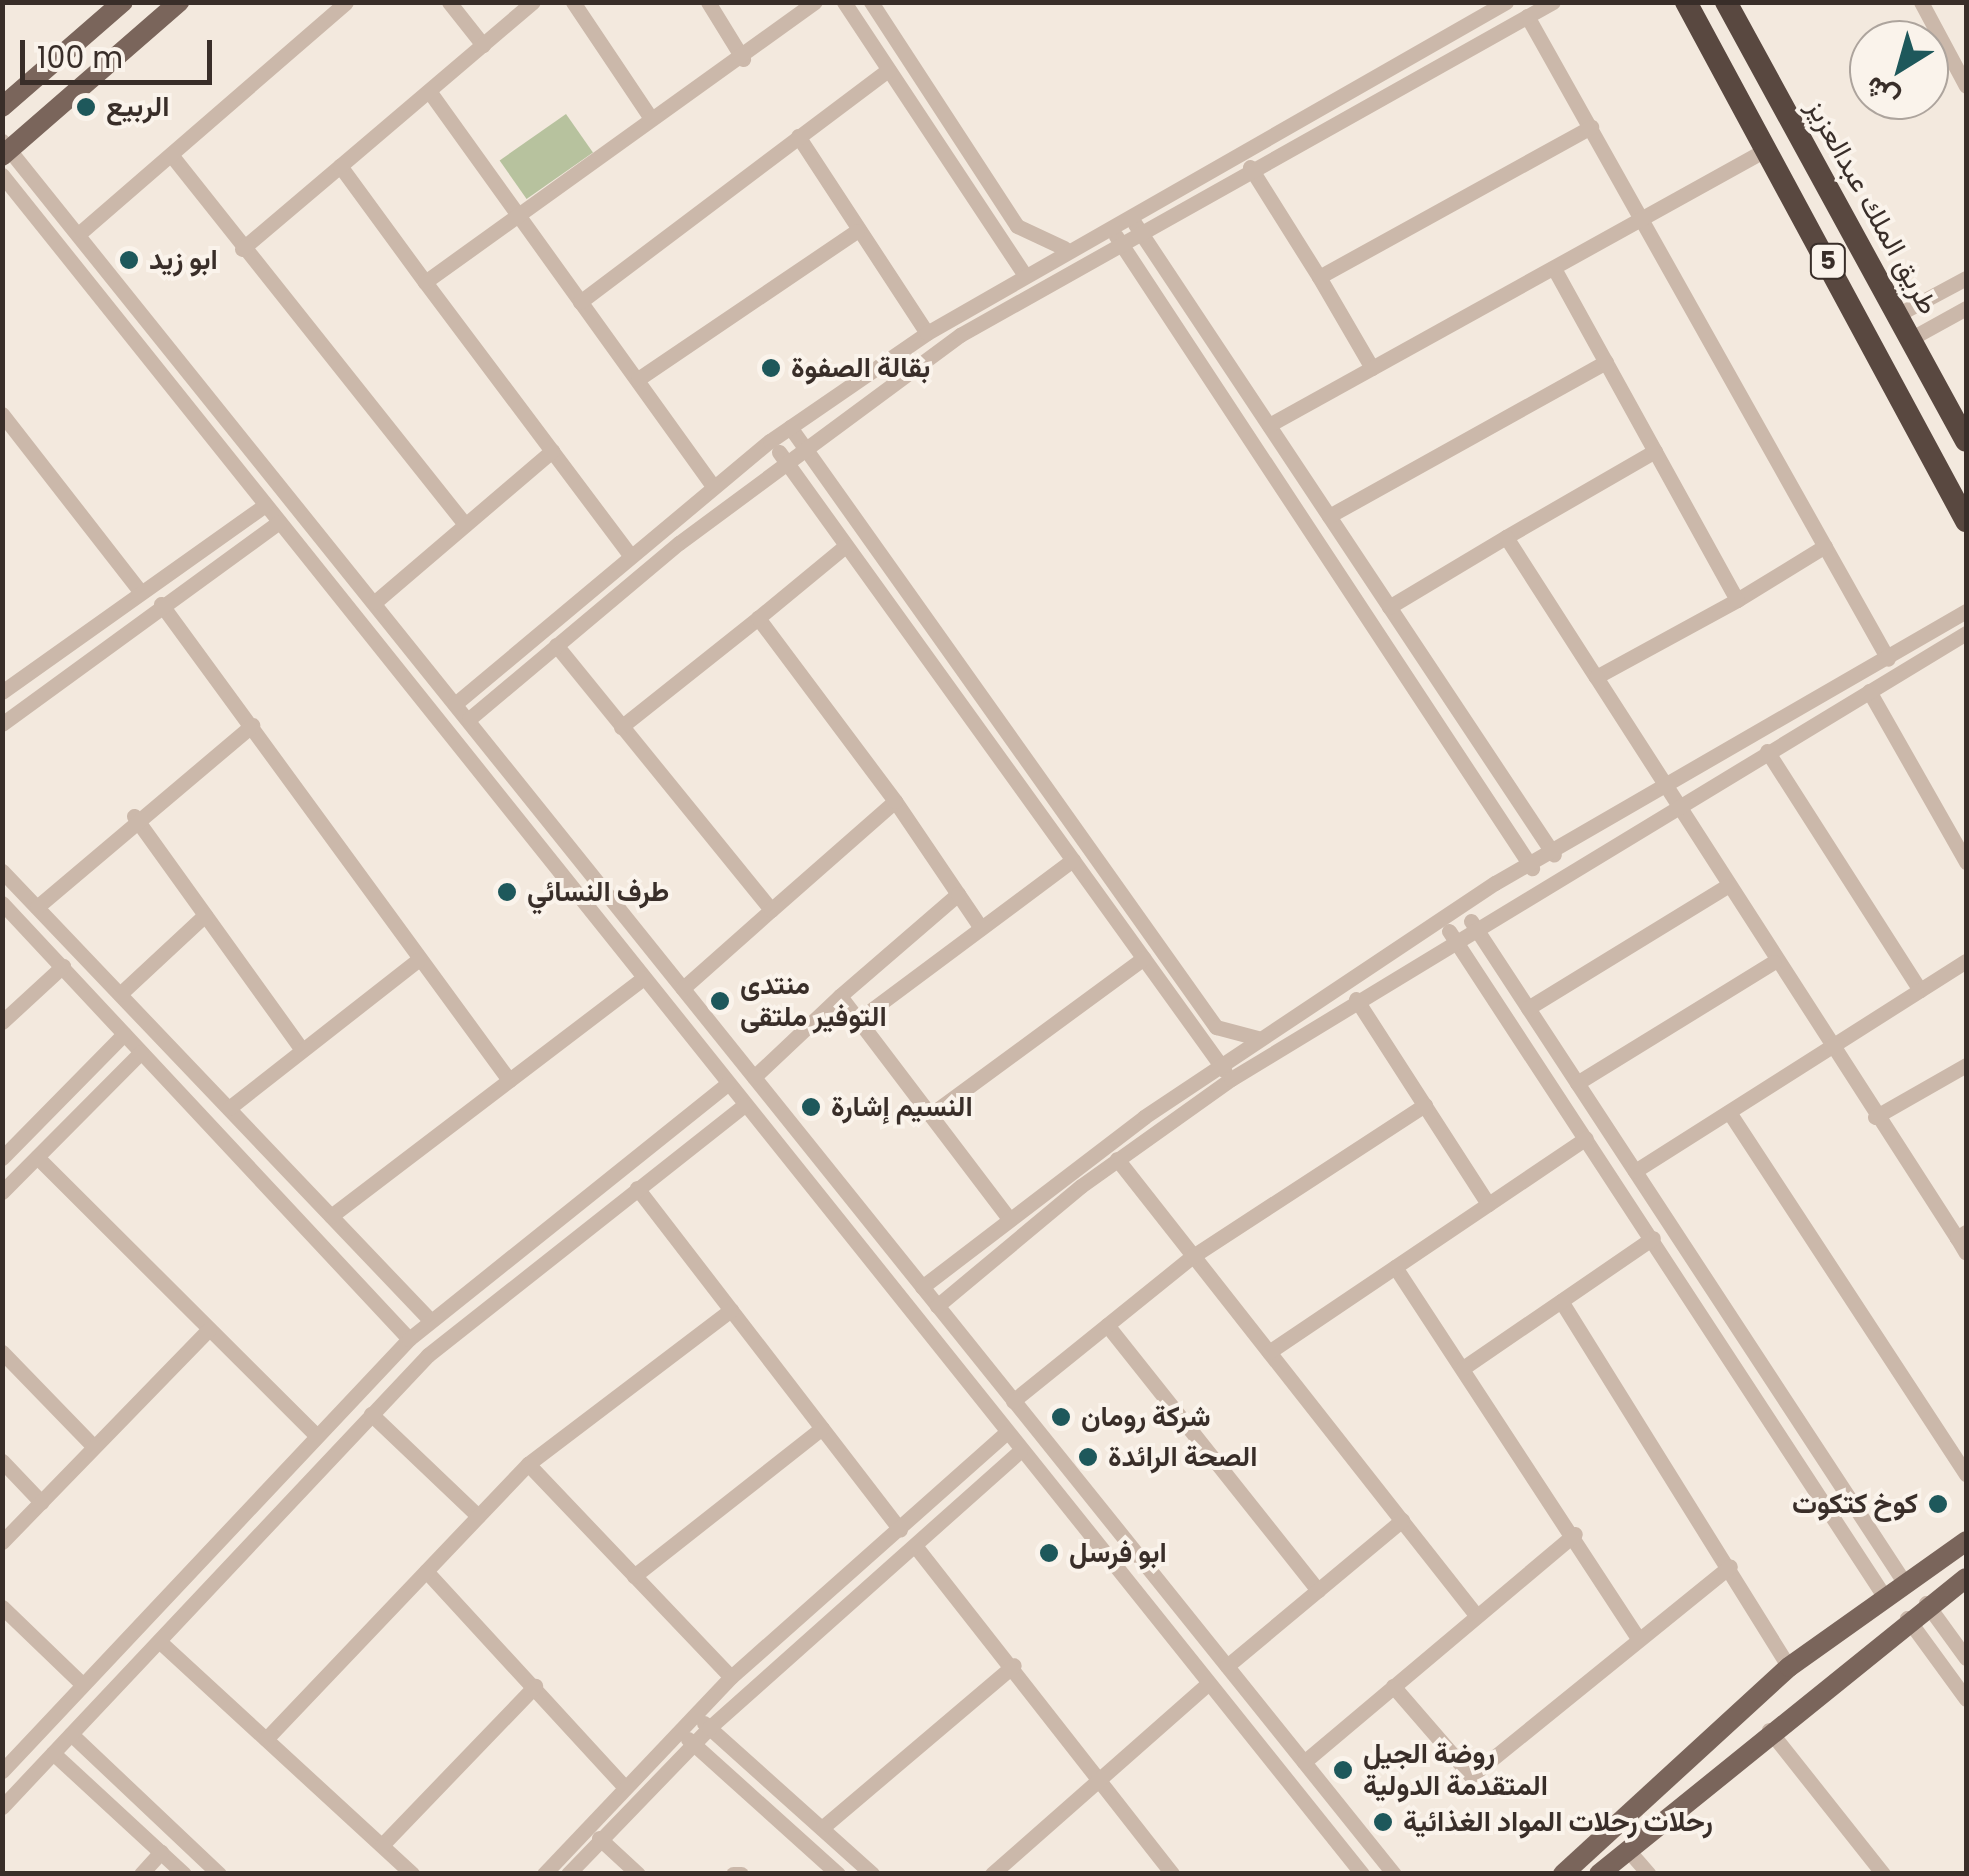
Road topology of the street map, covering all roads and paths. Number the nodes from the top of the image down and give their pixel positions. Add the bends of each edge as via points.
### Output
1 (124, 2) edge
2 (179, 2) edge
3 (346, 2) edge
4 (449, 2) edge
5 (533, 2) edge
6 (573, 2) edge
7 (708, 2) edge
8 (815, 2) edge
9 (844, 2) edge
10 (871, 2) edge
11 (1506, 2) edge
12 (1553, 2) edge
13 (1686, 2) edge
14 (1726, 2) edge
15 (1921, 2) edge
16 (1527, 16) junction
17 (1966, 44) edge
18 (483, 45) junction
19 (1950, 54) junction
20 (743, 59) junction
21 (888, 70) junction
22 (1966, 86) edge
23 (429, 91) junction
24 (2, 107) edge
25 (650, 118) junction
26 (1591, 128) junction
27 (798, 136) junction
28 (6, 148) edge
29 (1767, 149) junction
30 (172, 156) junction
31 (340, 166) junction
32 (1250, 167) junction
33 (2, 176) edge
34 (1127, 212) junction
35 (518, 214) junction
36 (1643, 218) junction
37 (1108, 223) junction
38 (858, 230) junction
39 (1139, 230) junction
40 (82, 232) junction
41 (1119, 240) junction
42 (1064, 248) junction
43 (242, 249) junction
44 (1554, 268) junction
45 (1023, 272) junction
46 (1319, 277) junction
47 (1966, 278) edge
48 (424, 282) junction
49 (580, 302) junction
50 (1966, 308) edge
51 (1897, 315) junction
52 (926, 333) junction
53 (1910, 338) junction
54 (1606, 362) junction
55 (1372, 368) junction
56 (638, 379) junction
57 (2, 414) edge
58 (1269, 426) junction
59 (790, 427) junction
60 (770, 441) junction
61 (1966, 441) edge
62 (803, 446) junction
63 (552, 451) junction
64 (1655, 451) junction
65 (785, 461) junction
66 (713, 486) junction
67 (265, 504) junction
68 (1328, 516) junction
69 (1966, 521) edge
70 (279, 522) junction
71 (465, 525) junction
72 (1506, 537) junction
73 (1825, 546) junction
74 (844, 547) junction
75 (630, 555) junction
76 (140, 591) junction
77 (1737, 600) junction
78 (375, 602) junction
79 (162, 604) junction
80 (1389, 607) junction
81 (1966, 610) edge
82 (758, 618) junction
83 (1966, 633) edge
84 (556, 646) junction
85 (1888, 660) junction
86 (1596, 677) junction
87 (1869, 690) junction
88 (2, 692) edge
89 (455, 704) junction
90 (469, 719) junction
91 (2, 724) edge
92 (252, 724) junction
93 (621, 726) junction
94 (1767, 751) junction
95 (1664, 786) junction
96 (895, 801) junction
97 (1676, 804) junction
98 (134, 816) junction
99 (1550, 850) junction
100 (1072, 860) junction
101 (1966, 862) edge
102 (1529, 863) junction
103 (2, 871) edge
104 (1564, 871) junction
105 (1542, 884) junction
106 (1727, 886) junction
107 (958, 894) junction
108 (2, 903) edge
109 (37, 906) junction
110 (1461, 906) junction
111 (771, 910) junction
112 (206, 915) junction
113 (1441, 919) junction
114 (1474, 926) junction
115 (981, 928) junction
116 (1454, 938) junction
117 (1144, 958) junction
118 (420, 959) junction
119 (1966, 960) edge
120 (1774, 962) junction
121 (63, 966) junction
122 (643, 978) junction
123 (683, 988) junction
124 (1920, 990) junction
125 (120, 994) junction
126 (840, 996) junction
127 (1356, 999) junction
128 (1528, 1008) junction
129 (858, 1020) junction
130 (2, 1022) edge
131 (124, 1034) junction
132 (1262, 1038) junction
133 (1830, 1047) junction
134 (301, 1048) junction
135 (141, 1052) junction
136 (1966, 1065) edge
137 (1226, 1072) junction
138 (754, 1077) junction
139 (509, 1080) junction
140 (1577, 1083) junction
141 (728, 1084) junction
142 (744, 1105) junction
143 (1425, 1105) junction
144 (229, 1108) junction
145 (1730, 1112) junction
146 (930, 1116) junction
147 (1876, 1117) junction
148 (1586, 1138) junction
149 (37, 1156) junction
150 (2, 1158) edge
151 (1116, 1159) junction
152 (1635, 1171) junction
153 (637, 1188) junction
154 (2, 1192) edge
155 (1488, 1204) junction
156 (331, 1216) junction
157 (1008, 1219) junction
158 (1962, 1235) edge
159 (1653, 1238) junction
160 (1966, 1253) edge
161 (1192, 1256) junction
162 (1395, 1267) junction
163 (922, 1287) junction
164 (1560, 1301) junction
165 (937, 1306) junction
166 (731, 1310) junction
167 (430, 1320) junction
168 (1107, 1325) junction
169 (209, 1329) junction
170 (409, 1338) junction
171 (2, 1352) edge
172 (1269, 1352) junction
173 (1463, 1368) junction
174 (1013, 1401) junction
175 (371, 1414) junction
176 (822, 1428) junction
177 (1006, 1433) junction
178 (317, 1436) junction
179 (94, 1448) junction
180 (1020, 1451) junction
181 (2, 1461) edge
182 (528, 1464) junction
183 (1966, 1474) edge
184 (41, 1502) junction
185 (478, 1516) junction
186 (1402, 1520) junction
187 (900, 1530) junction
188 (1575, 1534) junction
189 (2, 1542) edge
190 (1966, 1542) edge
191 (916, 1547) junction
192 (1730, 1566) junction
193 (426, 1570) junction
194 (634, 1576) junction
195 (1966, 1578) edge
196 (1904, 1582) junction
197 (1318, 1590) junction
198 (1884, 1596) junction
199 (1926, 1603) junction
200 (2, 1608) edge
201 (1476, 1614) junction
202 (1907, 1618) junction
203 (1638, 1638) junction
204 (158, 1640) junction
205 (1966, 1658) edge
206 (1014, 1665) junction
207 (1227, 1666) junction
208 (1789, 1667) junction
209 (730, 1677) junction
210 (1209, 1683) junction
211 (83, 1686) junction
212 (535, 1686) junction
213 (1393, 1686) junction
214 (1966, 1699) edge
215 (696, 1715) junction
216 (709, 1728) junction
217 (678, 1729) junction
218 (1769, 1730) junction
219 (71, 1734) junction
220 (266, 1739) junction
221 (694, 1744) junction
222 (53, 1753) junction
223 (1304, 1762) junction
224 (2, 1771) edge
225 (1104, 1783) junction
226 (622, 1784) junction
227 (2, 1807) edge
228 (824, 1828) junction
229 (599, 1838) junction
230 (382, 1845) junction
231 (1627, 1849) junction
232 (161, 1852) junction
233 (141, 1874) edge
234 (184, 1874) edge
235 (219, 1874) edge
236 (412, 1874) edge
237 (544, 1874) edge
238 (568, 1874) edge
239 (638, 1874) edge
240 (733, 1874) edge
241 (741, 1874) edge
242 (838, 1874) edge
243 (872, 1874) edge
244 (992, 1874) edge
245 (1172, 1874) edge
246 (1362, 1874) edge
247 (1394, 1874) edge
248 (1563, 1874) edge
249 (1599, 1874) edge
250 (1648, 1874) edge
251 (1883, 1874) edge

1 - 24 main road
2 - 28 main road
3 - 30 street
4 - 18 street
5 - 18 street
6 - 25 street
7 - 20 street
8 - 20 street
9 - 21 street
10 - 42 street via 1018,226
11 - 34 street
12 - 16 street
13 - 29 highway, 5
14 - 51 highway, طريق الملك عبدالعزيز / 5
15 - 19 street
16 - 26 street
16 - 32 street
17 - 19 street
18 - 23 street
19 - 22 street
20 - 25 street
21 - 27 street
21 - 45 street
23 - 31 street
23 - 35 street
25 - 35 street
26 - 36 street
26 - 46 street
27 - 38 street
27 - 49 street
28 - 40 street
29 - 36 street
29 - 69 highway, 5
30 - 40 street
30 - 43 street
31 - 43 street
31 - 48 street
32 - 39 street
32 - 46 street
33 - 67 street
34 - 37 street
34 - 39 street
35 - 48 street
35 - 49 street
36 - 44 street
36 - 73 street
37 - 41 street
37 - 42 street
38 - 52 street
38 - 56 street
39 - 41 street
39 - 58 street
40 - 78 street
41 - 62 street via 960,335
41 - 102 street
42 - 45 street
43 - 71 street
44 - 54 street
44 - 55 street
45 - 52 street
46 - 55 street
47 - 51 street
48 - 63 street
49 - 56 street
50 - 53 street
51 - 53 highway, طريق الملك عبدالعزيز / 5
52 - 59 street
53 - 61 highway, طريق الملك عبدالعزيز / 5
54 - 64 street
54 - 68 street
55 - 58 street
56 - 66 street
57 - 76 street
58 - 68 street
59 - 60 street
59 - 62 street
60 - 65 street
60 - 66 street
62 - 65 street
62 - 132 street via 1216,1027 1230,1038
63 - 71 street
63 - 75 street
64 - 72 street
64 - 77 street
65 - 74 street
65 - 84 street
66 - 75 street
67 - 70 street
67 - 76 street
68 - 80 street
70 - 79 street
70 - 122 street
71 - 78 street
72 - 80 street
72 - 86 street
73 - 77 street
73 - 85 street
74 - 82 street
74 - 100 street
75 - 89 street
76 - 88 street
77 - 86 street
78 - 89 street
79 - 91 street
79 - 92 street
80 - 99 street
81 - 85 street
82 - 93 street
82 - 96 street
83 - 87 street
84 - 90 street
84 - 93 street
85 - 95 street
86 - 95 street
87 - 94 street
87 - 101 street
89 - 90 street
90 - 123 street
92 - 98 street
92 - 118 street
93 - 111 street
94 - 97 street
94 - 124 street
95 - 97 street
95 - 99 street
96 - 107 street
96 - 111 street
97 - 104 street
97 - 106 street
98 - 109 street
98 - 112 street
99 - 102 street
99 - 104 street
100 - 115 street
100 - 117 street
102 - 105 street
102 - 110 street
103 - 109 street
104 - 105 street
105 - 114 street
106 - 120 street
106 - 128 street
107 - 115 street
107 - 126 street
108 - 121 street
109 - 125 street
110 - 113 street
110 - 114 street
111 - 123 street
112 - 125 street
112 - 134 street
113 - 116 street
113 - 132 street
114 - 116 street
114 - 128 street
115 - 129 street
116 - 127 street
116 - 148 street
117 - 137 street
117 - 146 street
118 - 134 street
118 - 139 street
119 - 124 street
120 - 133 street
120 - 140 street
121 - 130 street
121 - 131 street
122 - 139 street
122 - 141 street
123 - 138 street
124 - 133 street
125 - 144 street
126 - 129 street
126 - 138 street
127 - 137 street
127 - 143 street
128 - 140 street
129 - 146 street
131 - 135 street
131 - 150 street
132 - 137 street
133 - 145 street
133 - 147 street
134 - 144 street
135 - 149 street
135 - 170 street
136 - 147 street
137 - 151 street
137 - 157 street
138 - 163 street
139 - 156 street
140 - 152 street
141 - 142 street
141 - 167 street
142 - 153 street
142 - 177 street
143 - 155 street
143 - 161 street
144 - 156 street
145 - 152 street
145 - 183 street
146 - 157 street
147 - 158 street
148 - 155 street
148 - 159 street
149 - 154 street
149 - 169 street
151 - 161 street
151 - 165 street
152 - 196 street
153 - 166 street
153 - 175 street via 492,1299
155 - 162 street
156 - 167 street
157 - 163 street
158 - 160 street
159 - 164 street
159 - 198 street
161 - 168 street
161 - 172 street
162 - 172 street
162 - 173 street
163 - 165 street
164 - 173 street
164 - 192 street
165 - 174 street
166 - 176 street
166 - 182 street
167 - 170 street
168 - 174 street
168 - 197 street
169 - 178 street
169 - 179 street
170 - 178 street
171 - 179 street
172 - 186 street
173 - 188 street
174 - 207 street
175 - 185 street
175 - 204 street
176 - 187 street
176 - 194 street
177 - 180 street
177 - 187 street
178 - 211 street
179 - 184 street
180 - 191 street
180 - 210 street
181 - 184 street
182 - 185 street
182 - 194 street
184 - 189 street
185 - 193 street
186 - 197 street
186 - 201 street
187 - 209 street
188 - 201 street
188 - 203 street
190 - 196 main road
191 - 206 street
191 - 216 street
192 - 203 street
192 - 208 street
193 - 212 street
193 - 220 street
194 - 209 street
195 - 199 main road
196 - 198 main road
197 - 207 street
198 - 208 main road
199 - 202 main road
199 - 205 street
200 - 211 street
201 - 213 street
202 - 214 street
202 - 218 main road
203 - 213 street via 1471,1776
204 - 219 street
204 - 220 street
206 - 225 street
206 - 228 street
207 - 223 street
208 - 248 main road
209 - 215 street
210 - 225 street
210 - 246 street
211 - 224 street
212 - 226 street
212 - 230 street
213 - 223 street
215 - 216 street
215 - 217 street
216 - 221 street
216 - 228 street
217 - 221 street
217 - 226 street
218 - 231 main road
218 - 251 street
219 - 222 street
219 - 235 street
220 - 230 street
221 - 229 street
221 - 242 street
222 - 227 street
222 - 232 street
223 - 247 street
225 - 244 street
225 - 245 street
226 - 237 street
228 - 243 street
229 - 238 street
229 - 239 street
230 - 236 street
231 - 249 main road
231 - 250 street
232 - 233 street
232 - 234 street
240 - 241 street

